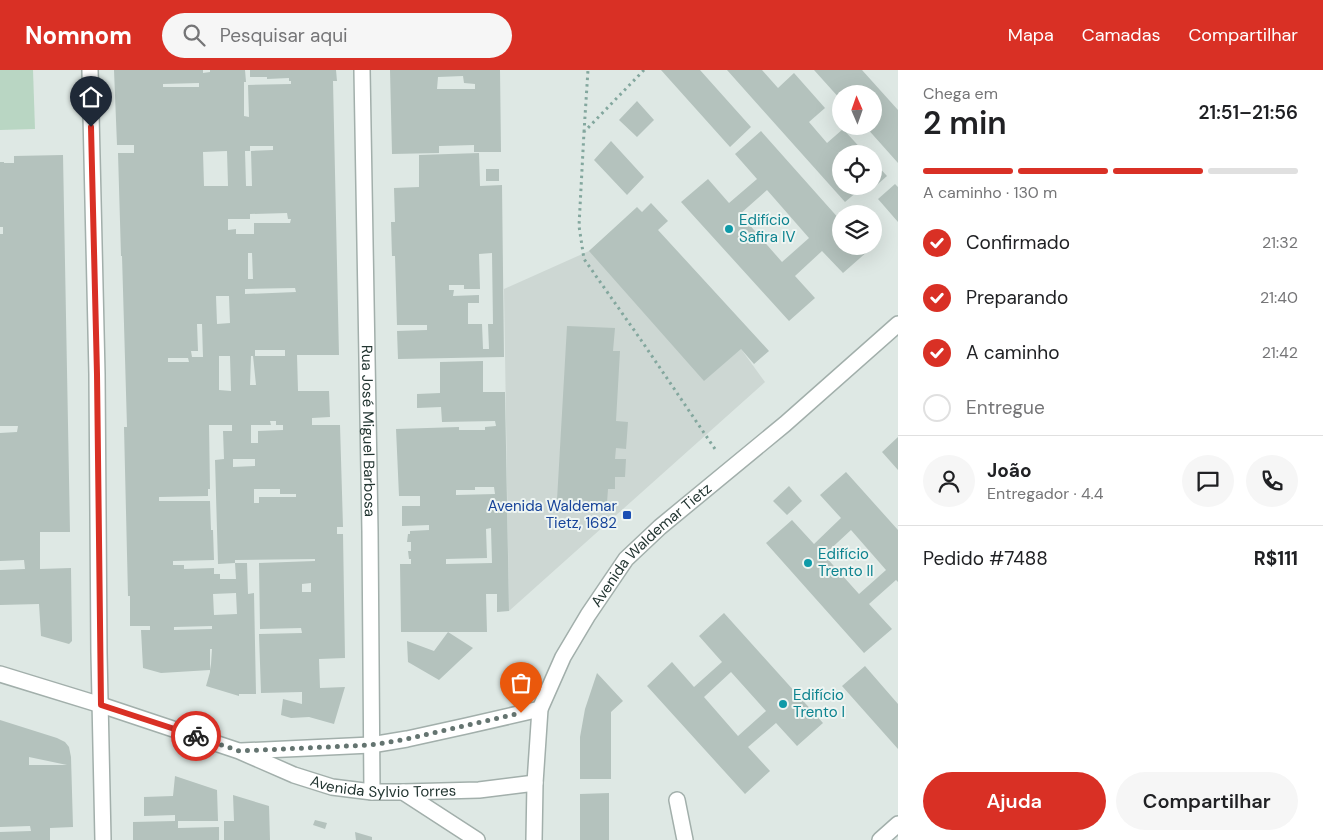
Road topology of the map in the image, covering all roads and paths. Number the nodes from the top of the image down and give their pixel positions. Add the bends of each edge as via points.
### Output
1 (90, 70) edge
2 (362, 70) edge
3 (588, 70) edge
4 (644, 70) edge
5 (584, 132) junction
6 (898, 324) edge
7 (729, 469) junction
8 (0, 674) edge
9 (101, 705) junction
10 (540, 709) junction
11 (371, 745) junction
12 (239, 751) junction
13 (535, 783) junction
14 (372, 792) junction
15 (403, 792) junction
16 (677, 800) dead end
17 (898, 824) edge
18 (103, 840) edge
19 (477, 840) edge
20 (534, 840) edge
21 (685, 840) edge
22 (880, 840) edge

1 - 9 street
2 - 11 street, Rua José Miguel Barbosa
3 - 5 path
4 - 5 path
5 - 7 path via 579,226 584,259
6 - 7 street, Avenida Waldemar Tietz
7 - 10 street, Avenida Waldemar Tietz via 626,559 563,657
8 - 9 street, Avenida Sylvio Torres
9 - 12 street, Avenida Sylvio Torres
9 - 18 street
10 - 11 street, Avenida Sylvio Torres
10 - 13 street, Avenida Waldemar Tietz
11 - 12 street, Avenida Sylvio Torres
11 - 14 street, Rua José Miguel Barbosa
12 - 14 street, Avenida Sylvio Torres via 324,785
13 - 15 street, Avenida Sylvio Torres via 479,790
13 - 20 street, Avenida Waldemar Tietz
14 - 15 street, Avenida Sylvio Torres
15 - 19 street
16 - 21 street
17 - 22 street

